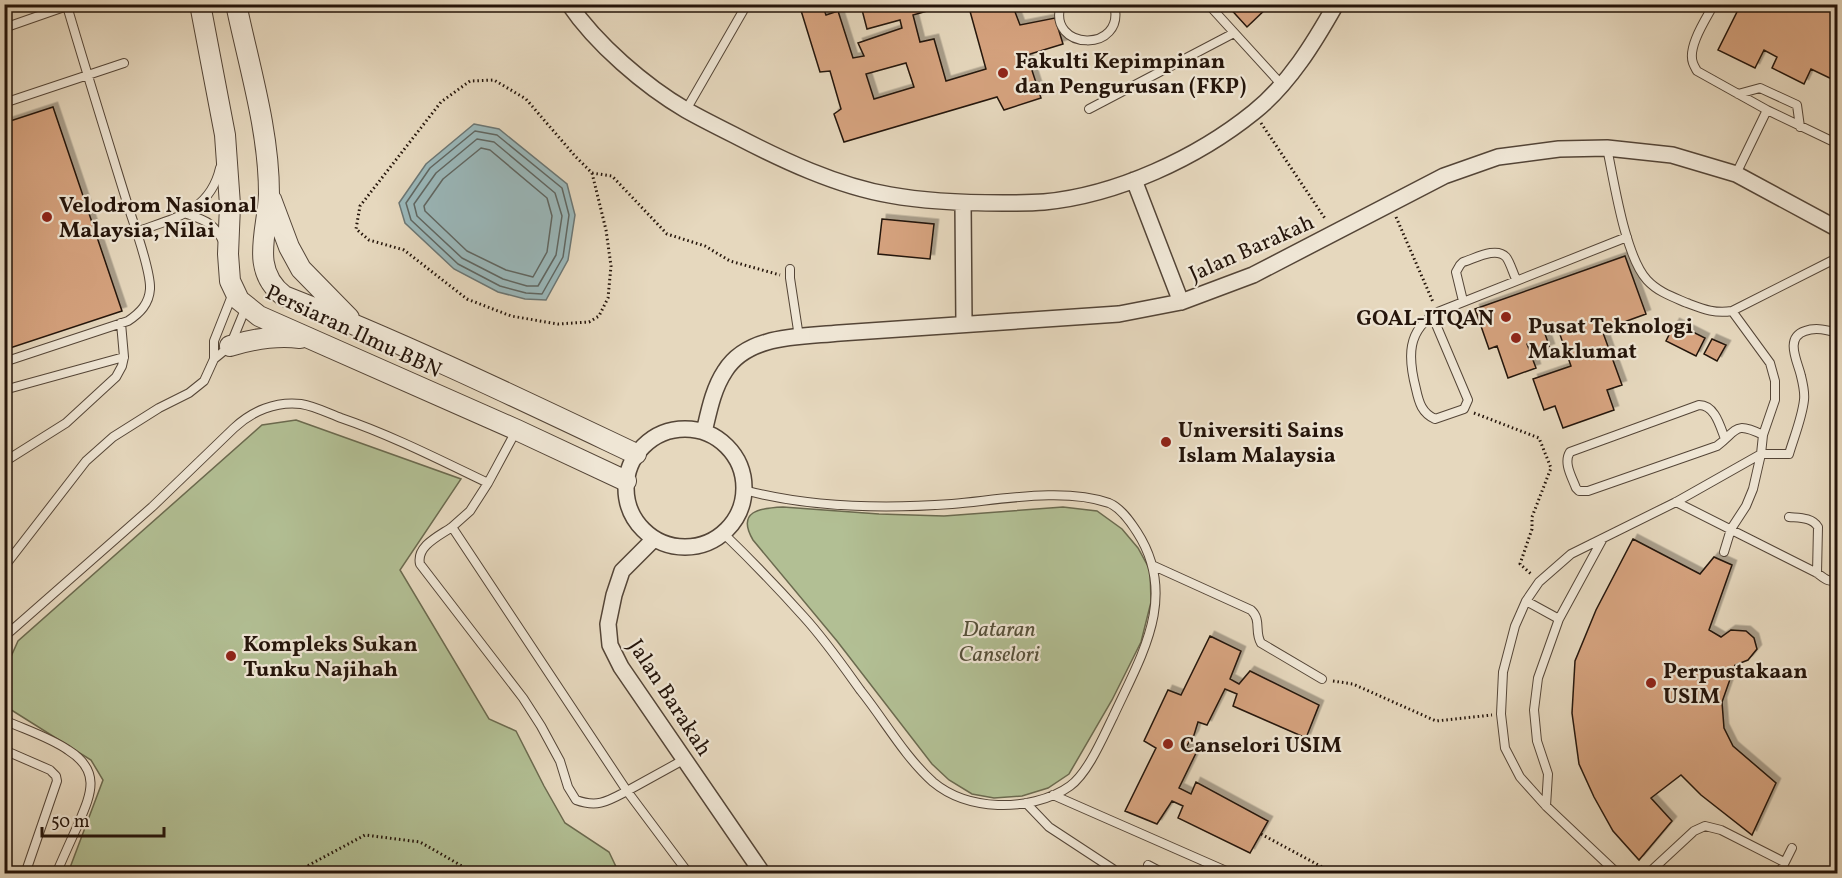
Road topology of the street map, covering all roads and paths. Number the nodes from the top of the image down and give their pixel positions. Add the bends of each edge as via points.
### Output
1 (18, 4) edge
2 (200, 4) edge
3 (236, 4) edge
4 (569, 4) edge
5 (747, 4) edge
6 (1061, 4) edge
7 (1114, 4) edge
8 (1208, 4) edge
9 (1336, 4) edge
10 (1714, 4) edge
11 (70, 5) edge
12 (4, 9) edge
13 (4, 28) edge
14 (1234, 33) junction
15 (124, 63) dead end
16 (88, 74) junction
17 (1281, 84) junction
18 (1738, 94) junction
19 (4, 103) edge
20 (1089, 109) dead end
21 (686, 110) junction
22 (1767, 110) junction
23 (1254, 112) junction
24 (1800, 127) junction
25 (225, 135) junction
26 (1838, 144) edge
27 (1607, 148) junction
28 (592, 173) junction
29 (1736, 174) junction
30 (1134, 180) junction
31 (269, 194) junction
32 (963, 203) junction
33 (1390, 203) junction
34 (187, 214) junction
35 (1838, 229) edge
36 (136, 232) junction
37 (1335, 234) junction
38 (1627, 237) junction
39 (228, 254) junction
40 (1838, 257) edge
41 (790, 269) dead end
42 (790, 278) junction
43 (1516, 279) junction
44 (234, 291) junction
45 (1182, 302) junction
46 (1463, 302) junction
47 (246, 307) junction
48 (1732, 311) junction
49 (1435, 313) junction
50 (121, 323) junction
51 (354, 323) junction
52 (964, 324) junction
53 (1838, 333) edge
54 (799, 337) junction
55 (222, 343) junction
56 (337, 350) junction
57 (124, 357) junction
58 (214, 359) junction
59 (4, 362) edge
60 (4, 390) edge
61 (1464, 409) junction
62 (517, 430) junction
63 (704, 432) junction
64 (1763, 435) junction
65 (1725, 439) junction
66 (636, 454) junction
67 (1761, 454) junction
68 (5, 462) edge
69 (626, 481) junction
70 (488, 483) junction
71 (744, 490) junction
72 (1676, 502) junction
73 (1789, 517) dead end
74 (452, 527) junction
75 (1731, 529) junction
76 (723, 533) junction
77 (654, 539) junction
78 (1602, 540) junction
79 (1724, 552) dead end
80 (1154, 566) junction
81 (4, 567) edge
82 (1817, 573) junction
83 (1838, 580) edge
84 (1539, 582) junction
85 (1526, 601) junction
86 (1559, 619) junction
87 (4, 637) edge
88 (1322, 679) joint
89 (1501, 714) junction
90 (4, 720) edge
91 (4, 750) edge
92 (685, 759) junction
93 (627, 791) junction
94 (1053, 795) junction
95 (1026, 803) junction
96 (1546, 806) junction
97 (1261, 834) dead end
98 (1792, 848) dead end
99 (1784, 862) junction
100 (1148, 865) dead end
101 (1650, 871) edge
102 (24, 873) edge
103 (56, 873) edge
104 (304, 873) edge
105 (471, 873) edge
106 (689, 873) edge
107 (763, 873) edge
108 (1116, 873) edge
109 (1165, 873) edge
110 (1233, 873) edge
111 (1335, 873) edge
112 (1618, 873) edge
113 (1671, 873) edge
114 (1779, 873) edge

1 - 12 lane
2 - 25 street, Persiaran Ilmu BBN
3 - 31 street, Persiaran Ilmu BBN via 264,134
4 - 21 street via 585,26 634,73
5 - 21 lane
6 - 7 lane via 1063,27 1069,35 1090,42 1109,32 1114,24
8 - 14 lane
9 - 17 street
10 - 18 lane via 1694,43 1692,62 1697,71
11 - 13 lane
11 - 16 lane
14 - 17 lane
14 - 20 lane
15 - 16 lane
16 - 19 lane
16 - 36 lane
17 - 23 street
18 - 22 lane
18 - 24 lane via 1760,88 1797,105
21 - 32 street via 829,178 888,195
22 - 24 lane
22 - 29 lane
23 - 30 street via 1193,153
23 - 37 path
24 - 26 lane
25 - 34 lane via 218,180
25 - 39 street, Persiaran Ilmu BBN via 230,205
27 - 29 street, Jalan Barakah via 1671,154
27 - 33 street, Jalan Barakah via 1559,149 1498,158 1444,176
27 - 38 lane
28 - 28 path via 526,99 494,80 470,81 441,102 360,206 356,229 369,240 404,250 467,299 511,316 558,324 589,322 599,316 608,298 611,266
28 - 42 path via 612,176 668,234 705,246 730,261
29 - 35 street, Jalan Barakah
30 - 32 street via 1090,194 1044,202
30 - 45 street
31 - 51 street via 301,269
31 - 51 street, Persiaran Ilmu BBN via 262,252 267,278 284,296
32 - 52 street
33 - 37 street, Jalan Barakah
33 - 49 path
34 - 36 lane
34 - 39 lane via 215,226
36 - 50 lane via 151,286 145,307
37 - 45 street, Jalan Barakah via 1253,275
38 - 43 lane
38 - 48 lane via 1641,271 1659,291 1712,313
39 - 44 street, Persiaran Ilmu BBN
40 - 48 lane
41 - 42 lane
42 - 54 lane
43 - 46 lane
43 - 46 lane via 1500,253 1463,262 1456,272
44 - 47 street, Persiaran Ilmu BBN
44 - 55 lane
45 - 52 street, Jalan Barakah via 1119,314
46 - 49 lane
47 - 55 lane
47 - 56 street, Persiaran Ilmu BBN
48 - 64 lane via 1770,363 1775,381 1775,400
49 - 61 lane via 1467,395
49 - 61 lane via 1419,328 1410,352 1418,397 1422,409 1435,419
50 - 57 lane
50 - 59 lane
51 - 66 street, Persiaran Ilmu BBN
52 - 54 street, Jalan Barakah
53 - 67 lane via 1812,329 1794,340 1804,400 1789,454
54 - 63 street, Jalan Barakah via 755,346 737,356 711,400
55 - 56 street via 283,336
55 - 58 lane
55 - 58 lane
56 - 62 street, Persiaran Ilmu BBN
57 - 60 lane
57 - 68 lane via 116,377 66,423
58 - 81 lane via 204,381 189,393 113,437 86,461
61 - 84 path via 1539,438 1551,468 1532,517 1520,564
62 - 69 street, Persiaran Ilmu BBN
62 - 70 lane
63 - 66 street via 666,432 650,440
63 - 71 street via 733,454 742,471
64 - 65 lane via 1743,427 1732,430
64 - 67 lane
65 - 65 lane via 1716,446 1588,492 1576,489 1567,462 1570,452 1699,405 1712,410
66 - 69 street
67 - 72 lane
67 - 75 lane via 1753,489
69 - 77 street via 631,514
70 - 74 lane via 470,511
70 - 87 lane via 364,426 302,404 268,407 245,418 152,507
71 - 76 street via 738,514
71 - 80 lane via 804,502 885,506 1078,497 1111,504 1129,519
72 - 75 lane
72 - 78 lane
73 - 82 lane via 1813,521 1818,527
74 - 93 lane
74 - 93 lane via 424,547 420,564 529,707 560,760 576,801 606,803
75 - 79 lane
75 - 82 lane
76 - 77 street via 707,543 689,547 671,546
76 - 95 lane via 806,619 909,757 935,783 973,802
77 - 92 street, Jalan Barakah via 622,571 608,624 610,645
78 - 84 lane via 1571,554
78 - 86 lane
80 - 88 lane via 1251,610 1258,620 1257,636 1261,643
80 - 94 lane via 1156,590 1146,646 1082,774 1071,786
82 - 83 lane via 1826,580
84 - 85 lane
85 - 86 lane
85 - 89 lane via 1503,672
86 - 96 lane via 1538,678 1534,710 1537,741 1548,774
88 - 89 path via 1353,684 1436,721
89 - 96 lane via 1504,748 1520,777
90 - 103 lane via 69,750 86,765 90,776 88,801
91 - 102 lane via 50,770 57,781
92 - 93 lane
92 - 107 street, Jalan Barakah
93 - 106 lane
94 - 95 lane
94 - 110 lane
95 - 108 lane via 1049,827
96 - 112 lane
97 - 111 path
98 - 99 lane
99 - 101 lane via 1705,826 1694,831
99 - 114 lane
100 - 109 lane
101 - 113 lane
104 - 105 path via 309,865 365,835 420,842

